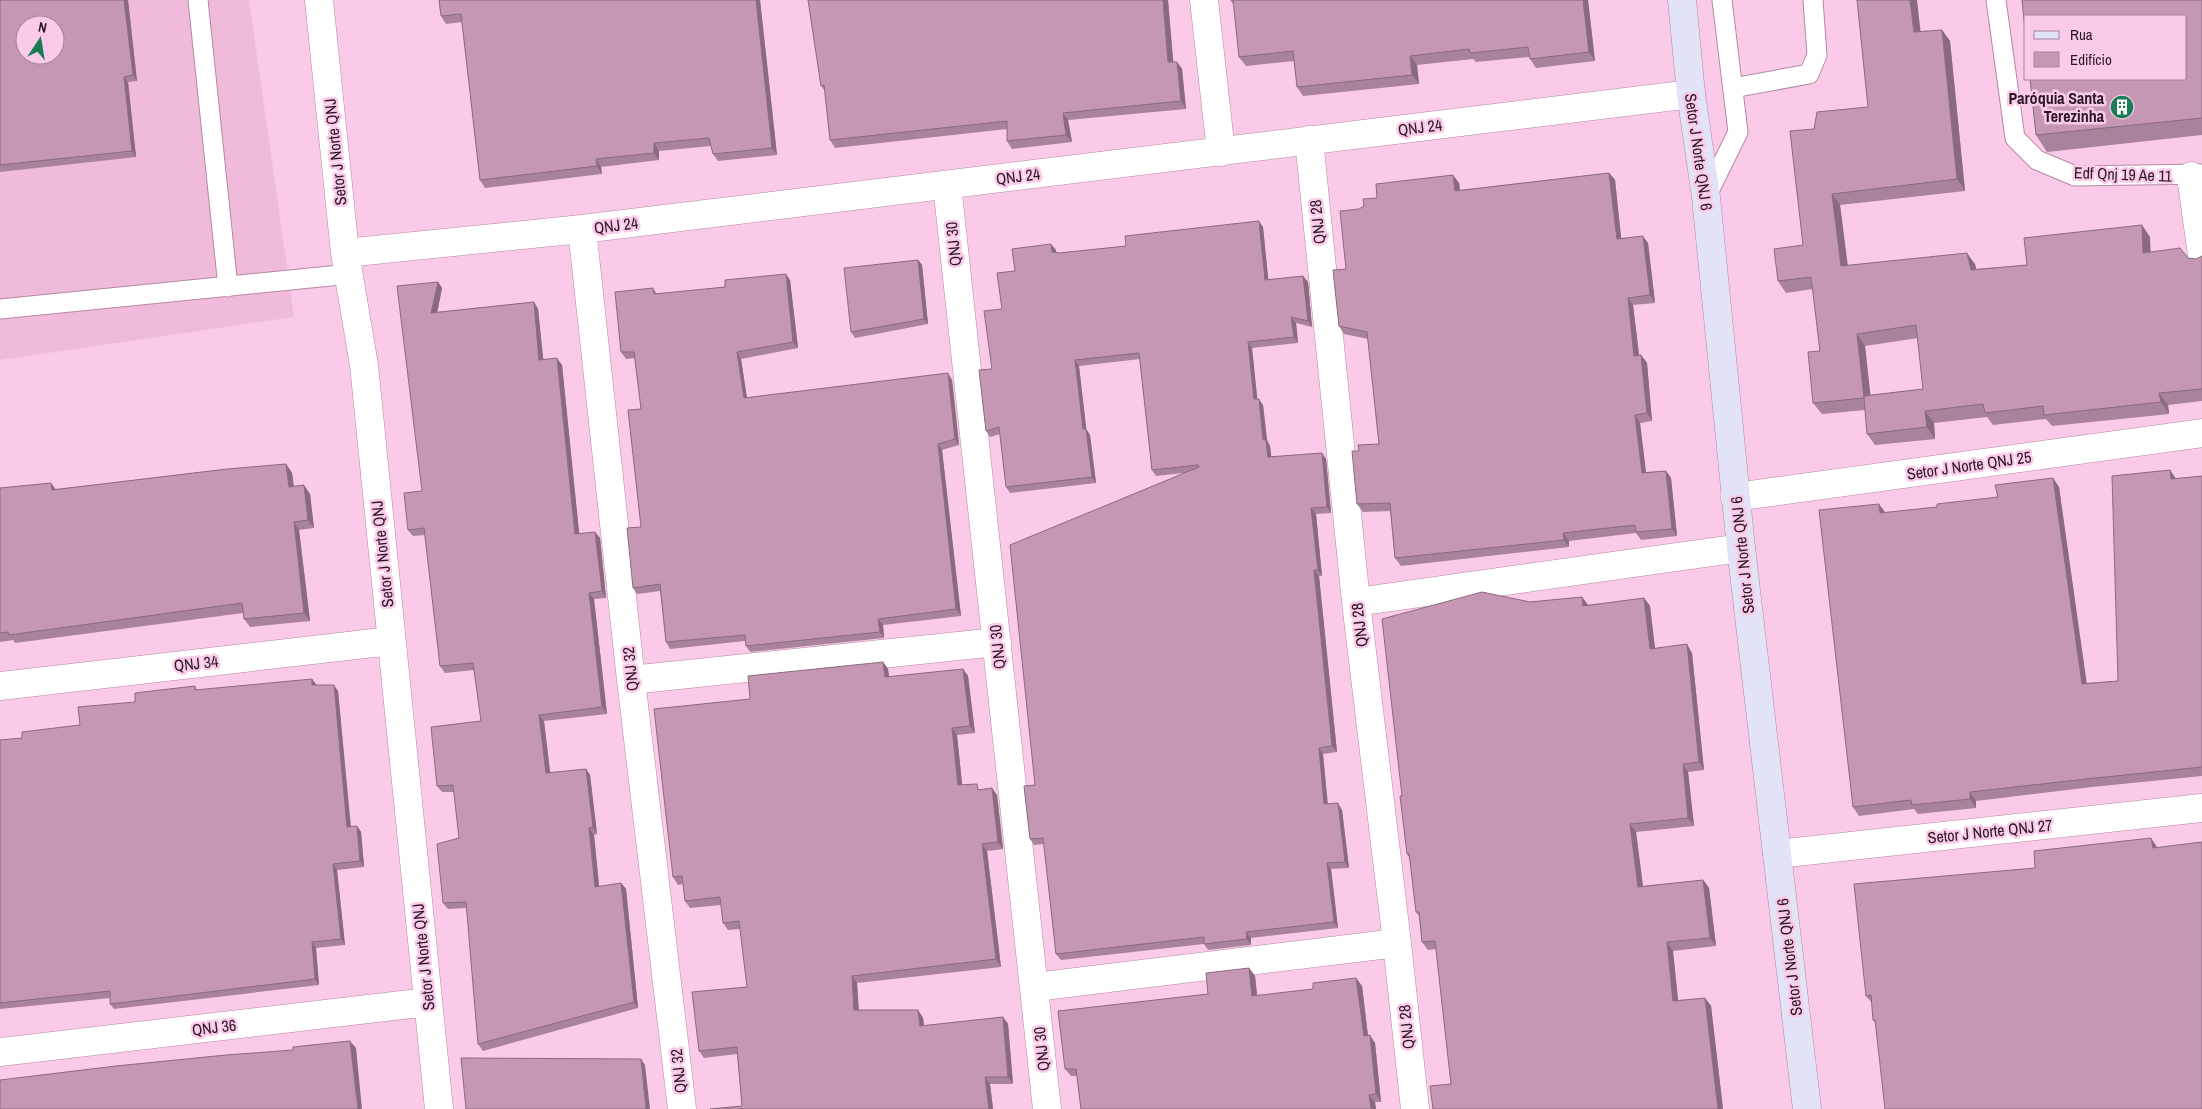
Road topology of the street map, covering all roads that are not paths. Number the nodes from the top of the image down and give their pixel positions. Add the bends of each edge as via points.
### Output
1 (198, 0) edge
2 (319, 0) edge
3 (1204, 0) edge
4 (1682, 0) edge
5 (1722, 0) edge
6 (1812, 0) edge
7 (1996, 0) edge
8 (1733, 88) junction
9 (1691, 94) junction
10 (1309, 140) junction
11 (1221, 152) junction
12 (2196, 175) edge
13 (947, 185) junction
14 (1706, 196) junction
15 (582, 229) junction
16 (2202, 255) edge
17 (348, 264) junction
18 (228, 287) junction
19 (0, 309) edge
20 (2202, 433) edge
21 (1735, 497) junction
22 (1741, 548) junction
23 (1356, 602) junction
24 (391, 641) junction
25 (997, 642) junction
26 (632, 680) junction
27 (0, 686) edge
28 (2202, 808) edge
29 (1777, 854) junction
30 (1397, 943) junction
31 (1035, 987) junction
32 (428, 1002) junction
33 (0, 1052) edge
34 (439, 1109) edge
35 (682, 1109) edge
36 (1047, 1109) edge
37 (1415, 1109) edge
38 (1808, 1109) edge

1 - 18 lane
2 - 17 street, Setor J Norte QNJ
3 - 11 street
4 - 9 main road, Setor J Norte QNJ 6
5 - 8 lane
6 - 8 lane via 1817,55 1808,74
7 - 12 lane, Edf Qnj 19 Ae 11 via 2015,138 2037,160 2075,176
8 - 14 lane via 1738,132
9 - 10 street, QNJ 24
9 - 14 main road, Setor J Norte QNJ 6
10 - 11 street, QNJ 24
10 - 23 street, QNJ 28
11 - 13 street, QNJ 24
12 - 16 street
13 - 15 street, QNJ 24
13 - 25 street, QNJ 30
14 - 21 main road, Setor J Norte QNJ 6
15 - 17 street, QNJ 24
15 - 26 street, QNJ 32
17 - 18 lane
17 - 24 street, Setor J Norte QNJ via 364,365
18 - 19 lane
20 - 21 street, Setor J Norte QNJ 25
21 - 22 main road, Setor J Norte QNJ 6
22 - 23 street
22 - 29 main road, Setor J Norte QNJ 6
23 - 30 street, QNJ 28
24 - 27 street, QNJ 34
24 - 32 street, Setor J Norte QNJ
25 - 26 street
25 - 31 street, QNJ 30
26 - 35 street, QNJ 32
28 - 29 street, Setor J Norte QNJ 27
29 - 38 main road, Setor J Norte QNJ 6
30 - 31 street
30 - 37 street, QNJ 28
31 - 36 street, QNJ 30
32 - 33 street, QNJ 36
32 - 34 street, Setor J Norte QNJ

